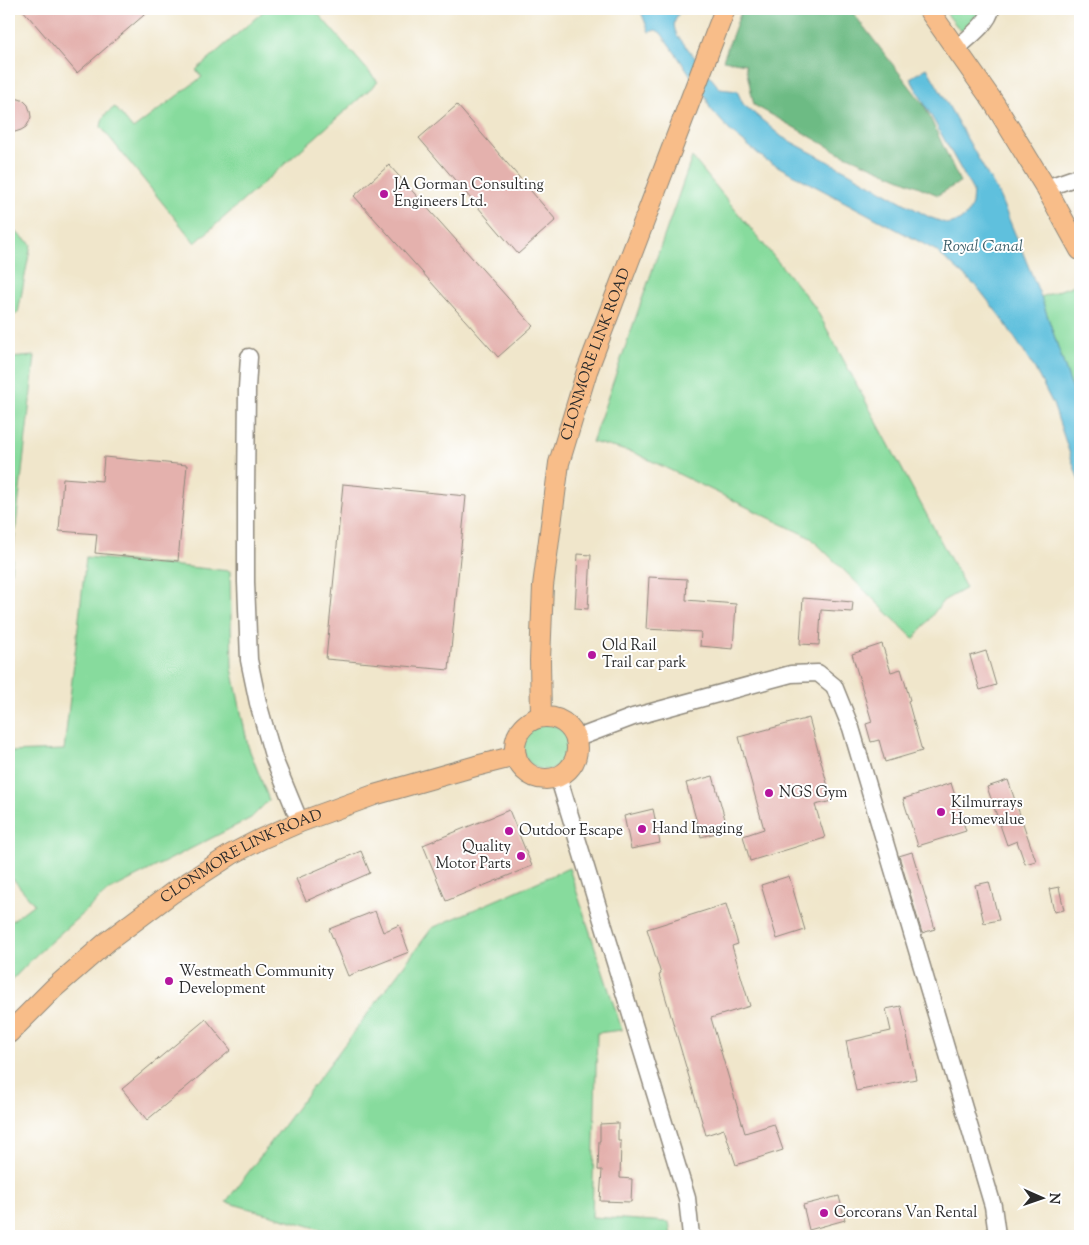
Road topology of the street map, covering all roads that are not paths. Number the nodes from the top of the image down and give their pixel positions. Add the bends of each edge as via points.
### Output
1 (725, 9) edge
2 (928, 9) edge
3 (992, 9) edge
4 (956, 49) junction
5 (1080, 176) edge
6 (1046, 188) junction
7 (1080, 250) edge
8 (249, 356) dead end
9 (541, 717) junction
10 (575, 739) junction
11 (516, 756) junction
12 (558, 776) junction
13 (300, 822) junction
14 (9, 1033) edge
15 (691, 1236) edge
16 (996, 1236) edge

1 - 9 main road, CLONMORE LINK ROAD via 587,370 559,463 543,586
2 - 4 main road
3 - 4 street via 983,24
4 - 6 main road via 994,103
5 - 6 street
6 - 7 main road
8 - 13 street via 246,582 249,660 274,759
9 - 10 main road via 566,724
9 - 11 main road via 523,727 515,746
10 - 12 main road via 577,748 572,765
10 - 16 street via 633,717 791,674 818,673 834,686 851,728 988,1187
11 - 12 main road via 528,773 548,778
11 - 13 main road, CLONMORE LINK ROAD via 374,795
12 - 15 street via 688,1198
13 - 14 main road, CLONMORE LINK ROAD via 232,854 172,893 108,941

